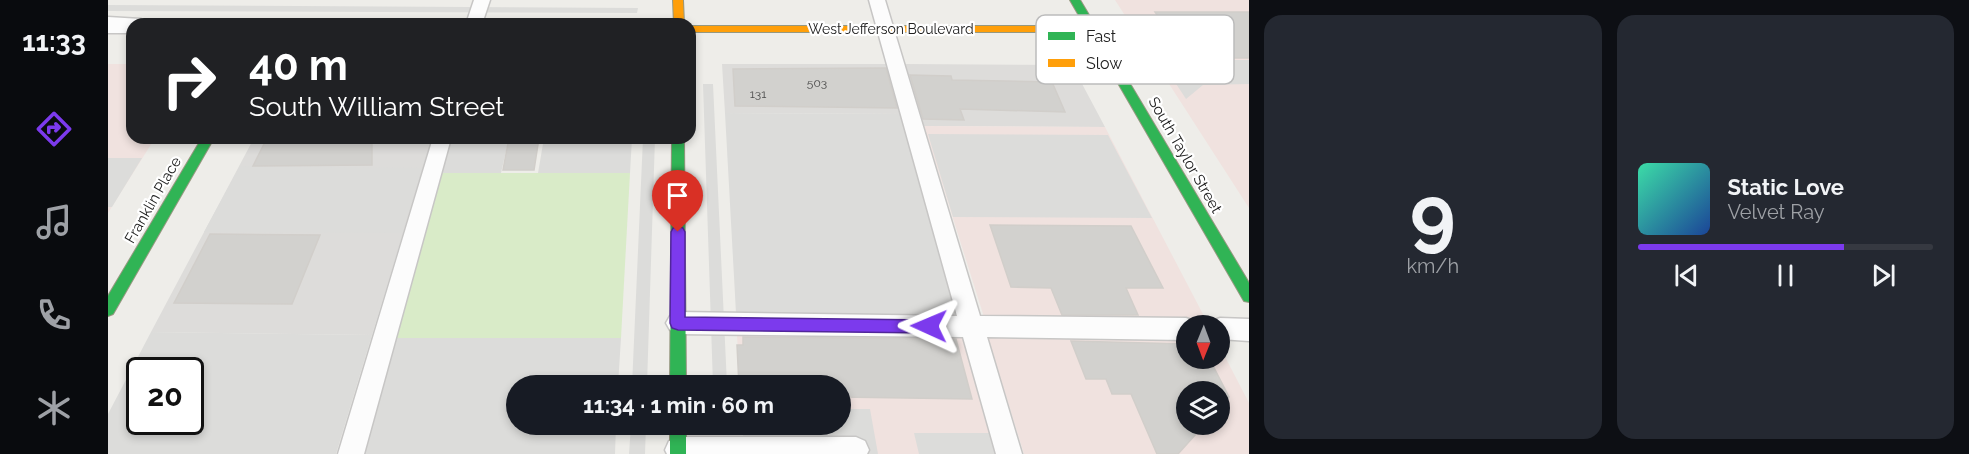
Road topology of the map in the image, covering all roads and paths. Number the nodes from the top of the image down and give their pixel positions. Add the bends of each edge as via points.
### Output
1 (482, 0) edge
2 (678, 0) edge
3 (877, 0) edge
4 (1075, 0) edge
5 (1084, 15) edge
6 (476, 18) edge
7 (679, 18) edge
8 (108, 25) edge
9 (126, 25) edge
10 (696, 29) edge
11 (1036, 29) edge
12 (886, 30) junction
13 (1124, 84) edge
14 (204, 144) edge
15 (440, 144) edge
16 (678, 144) edge
17 (1249, 296) edge
18 (108, 309) edge
19 (678, 323) junction
20 (973, 327) junction
21 (1176, 329) edge
22 (1230, 329) edge
23 (1249, 330) edge
24 (678, 375) edge
25 (678, 443) edge
26 (856, 450) dead end
27 (351, 454) edge
28 (1009, 454) edge

1 - 6 lane
2 - 7 street
3 - 12 lane
4 - 5 street, South Taylor Street
8 - 9 street
10 - 12 street, West Jefferson Boulevard
11 - 12 street, West Jefferson Boulevard
12 - 20 lane
13 - 17 street, South Taylor Street
14 - 18 street, Franklin Place
15 - 27 lane
16 - 19 street
19 - 20 lane
19 - 24 street
20 - 21 lane
20 - 28 lane
22 - 23 lane
25 - 26 lane

